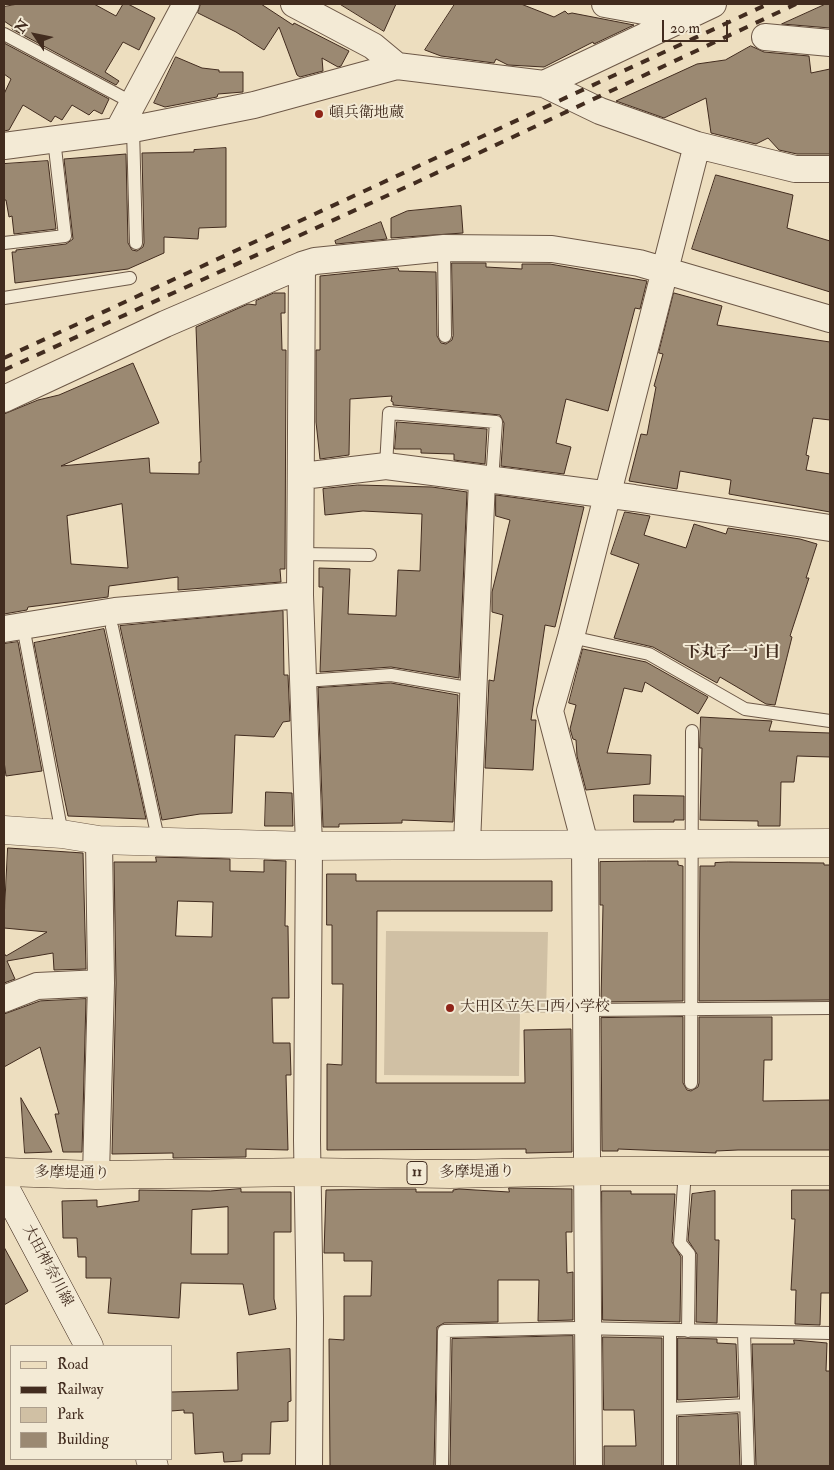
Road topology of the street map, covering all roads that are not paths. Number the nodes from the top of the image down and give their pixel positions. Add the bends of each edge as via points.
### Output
1 (186, 4) edge
2 (294, 4) edge
3 (606, 4) edge
4 (713, 4) edge
5 (682, 18) junction
6 (4, 34) edge
7 (765, 36) dead end
8 (830, 43) edge
9 (397, 66) junction
10 (544, 84) junction
11 (133, 103) junction
12 (126, 129) junction
13 (54, 139) junction
14 (698, 145) junction
15 (4, 146) edge
16 (830, 169) edge
17 (4, 243) edge
18 (136, 243) dead end
19 (444, 248) junction
20 (302, 265) junction
21 (666, 271) junction
22 (130, 278) dead end
23 (4, 298) edge
24 (830, 319) edge
25 (446, 336) dead end
26 (4, 399) edge
27 (386, 466) junction
28 (302, 476) junction
29 (487, 480) junction
30 (606, 495) junction
31 (830, 528) edge
32 (301, 554) junction
33 (370, 555) dead end
34 (300, 595) junction
35 (113, 619) junction
36 (14, 628) edge
37 (571, 637) junction
38 (304, 681) junction
39 (474, 689) junction
40 (830, 720) edge
41 (692, 731) dead end
42 (4, 830) edge
43 (62, 834) junction
44 (100, 840) junction
45 (159, 843) junction
46 (692, 843) junction
47 (467, 844) junction
48 (586, 844) junction
49 (830, 844) edge
50 (309, 846) junction
51 (101, 983) junction
52 (4, 999) edge
53 (830, 1008) edge
54 (693, 1009) junction
55 (586, 1010) junction
56 (691, 1083) dead end
57 (685, 1170) junction
58 (830, 1171) edge
59 (4, 1172) edge
60 (308, 1172) junction
61 (588, 1172) junction
62 (96, 1175) junction
63 (4, 1186) edge
64 (589, 1330) junction
65 (670, 1330) junction
66 (688, 1331) junction
67 (744, 1332) junction
68 (830, 1333) edge
69 (88, 1345) edge
70 (746, 1405) junction
71 (670, 1409) junction
72 (309, 1466) edge
73 (442, 1466) edge
74 (589, 1466) edge
75 (670, 1466) edge
76 (748, 1466) edge

1 - 11 street
2 - 9 street via 373,46
3 - 5 street
4 - 5 street
5 - 10 street
6 - 11 lane
7 - 8 street
9 - 10 street
9 - 12 street via 254,105
10 - 14 street via 600,111
11 - 12 street
12 - 13 street
12 - 18 lane
13 - 15 street
13 - 17 lane via 65,236
14 - 16 street via 795,169
14 - 21 street
19 - 20 street
19 - 21 street via 552,249 639,263
19 - 25 lane
20 - 26 street
20 - 28 street
21 - 24 street
21 - 30 street
22 - 23 lane
27 - 28 street
27 - 29 street
27 - 29 lane via 389,414 496,422
28 - 32 street
29 - 30 street
29 - 39 street
30 - 31 street
30 - 37 street
32 - 33 lane
32 - 34 street
34 - 35 street
34 - 38 street
35 - 36 street
35 - 45 lane
36 - 43 lane
37 - 40 lane via 649,654 745,709
37 - 48 street via 550,711
38 - 39 lane via 391,675
38 - 50 street
39 - 47 street
41 - 46 lane
42 - 43 street
43 - 44 street
44 - 45 street
44 - 51 street
45 - 50 street
46 - 48 street
46 - 49 street
46 - 54 lane
47 - 48 street
47 - 50 street
48 - 55 street
50 - 60 street
51 - 52 street via 37,986
51 - 62 street
53 - 54 lane
54 - 55 lane
54 - 56 lane
55 - 61 street
57 - 58 main road, 多摩堤通り / 11
57 - 61 main road, 多摩堤通り / 11
57 - 66 lane via 680,1243 689,1254
59 - 62 main road, 多摩堤通り / 11
60 - 61 main road, 多摩堤通り / 11
60 - 62 main road, 多摩堤通り / 11
60 - 72 street
61 - 64 street
63 - 69 street, 大田神奈川線
64 - 65 lane
64 - 73 lane via 444,1331
64 - 74 street
65 - 66 lane
65 - 71 lane
66 - 67 lane
67 - 68 lane
67 - 70 lane
70 - 71 lane
70 - 76 lane
71 - 75 lane

